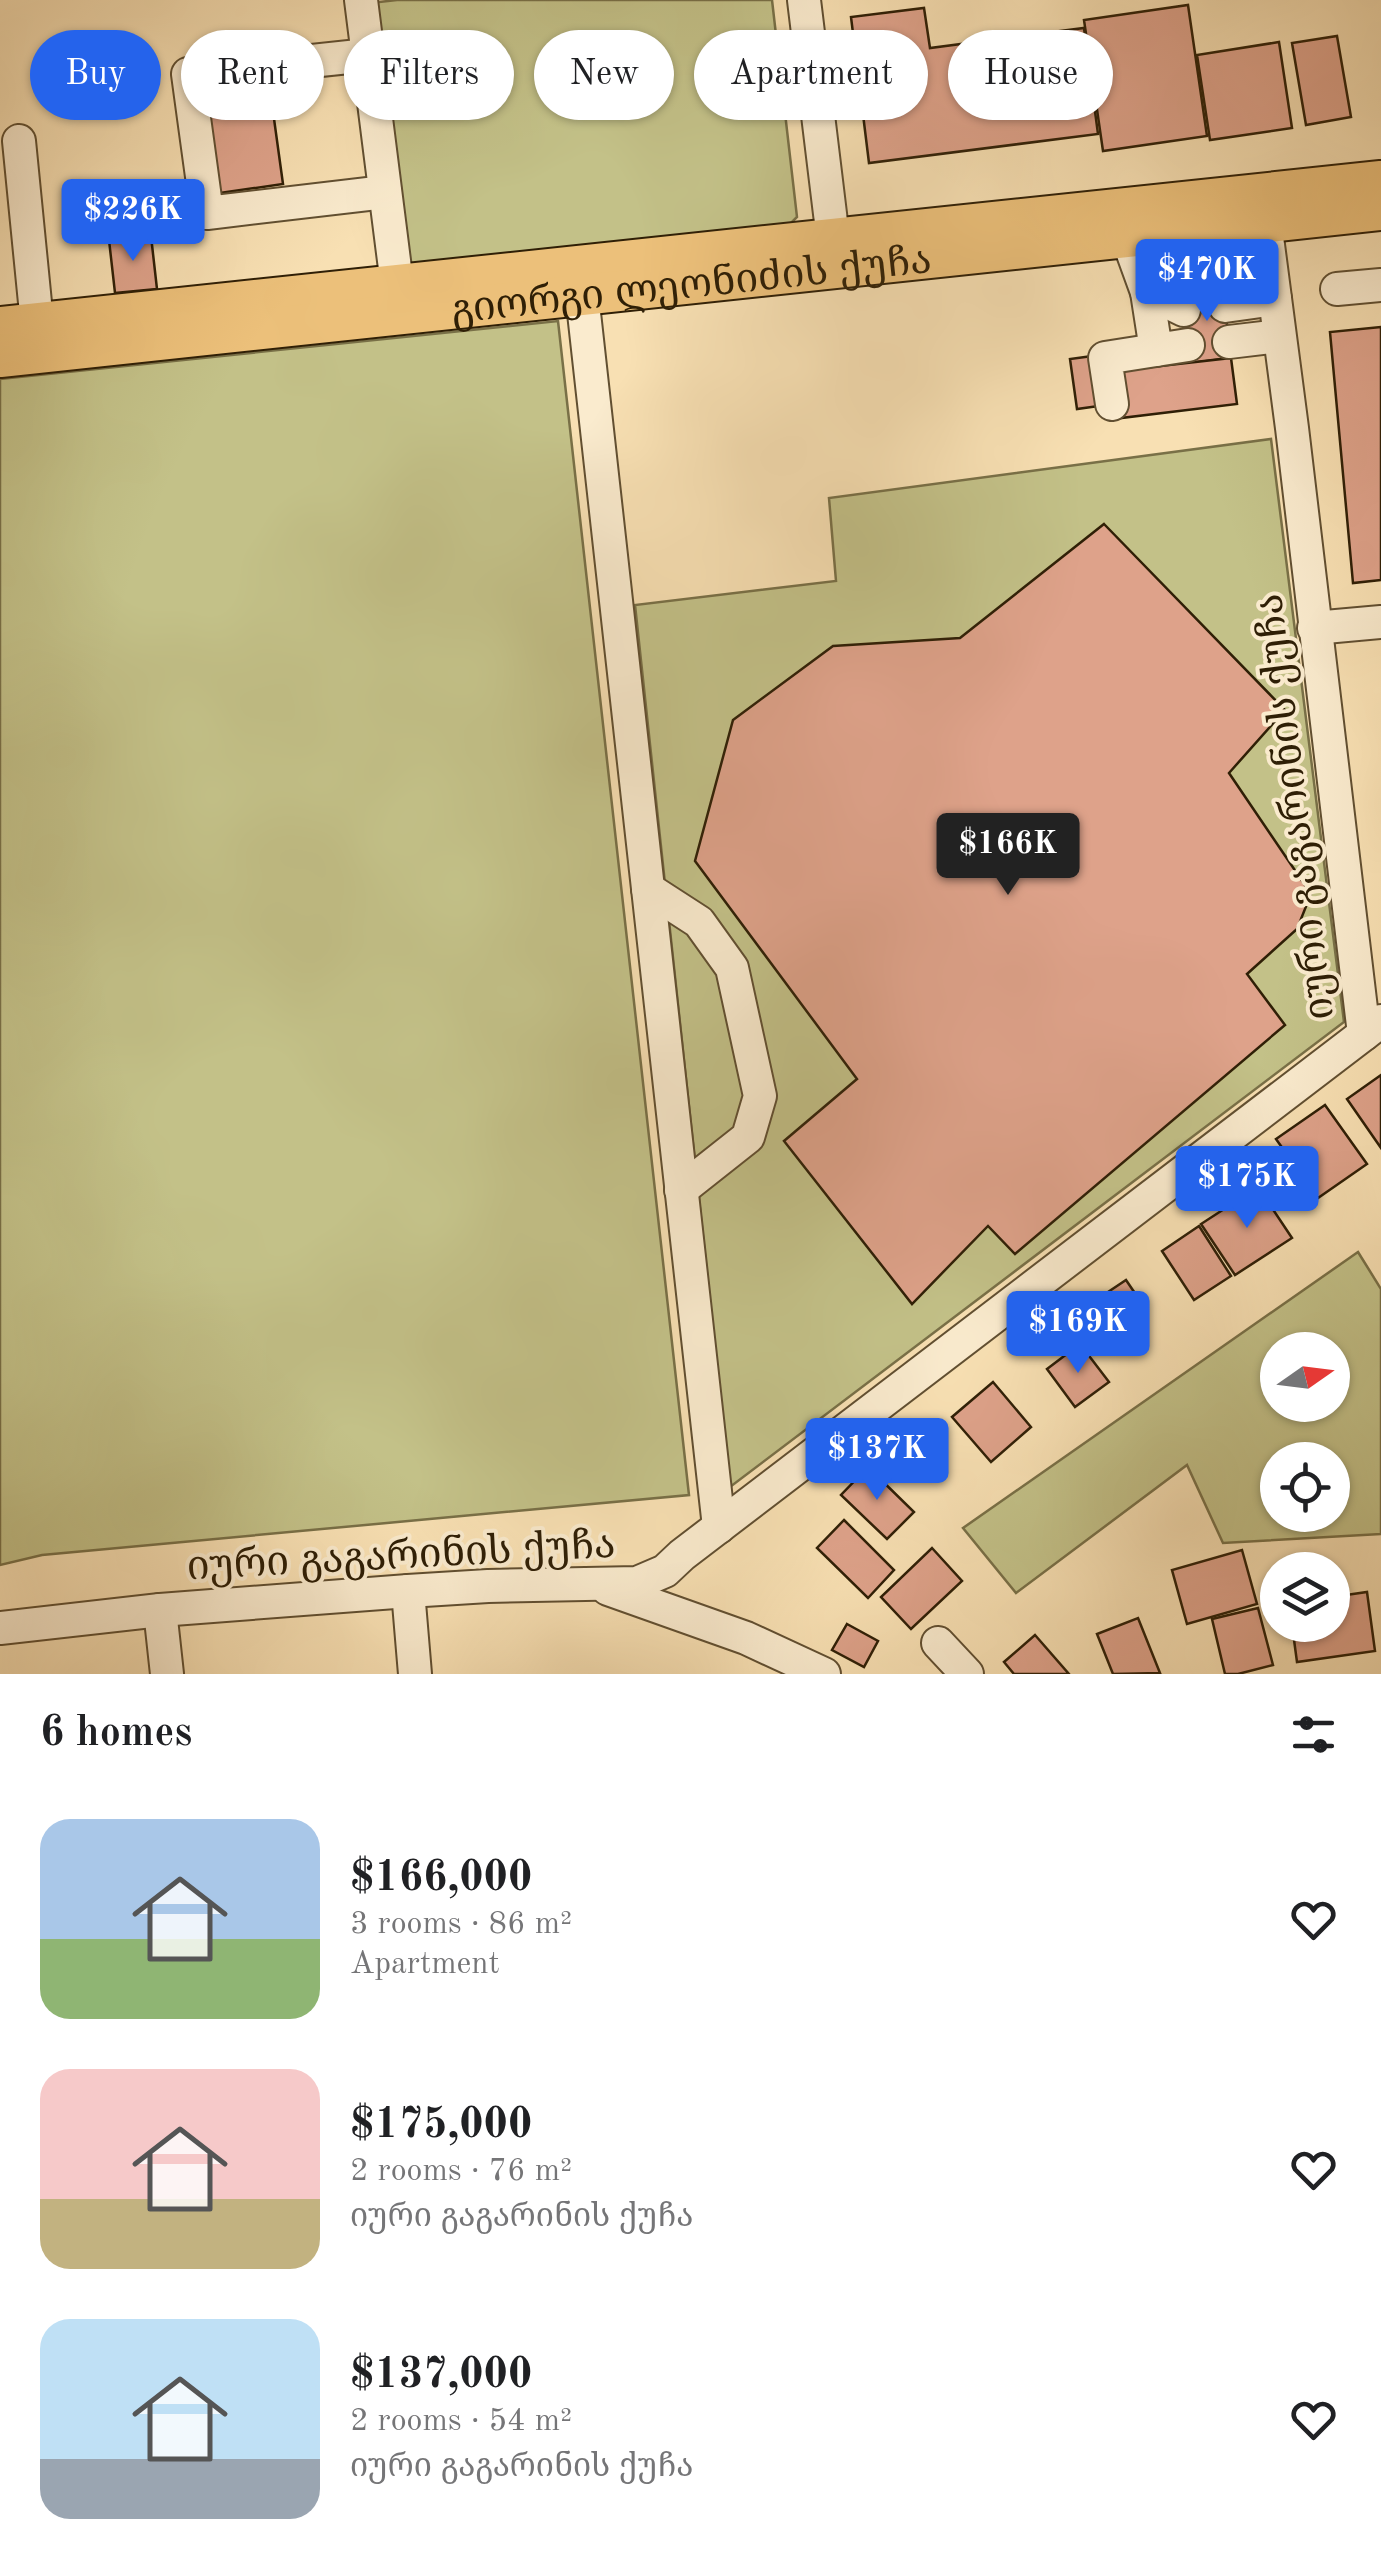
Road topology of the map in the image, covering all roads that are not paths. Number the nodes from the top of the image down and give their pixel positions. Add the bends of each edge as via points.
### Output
1 (361, 0) edge
2 (804, 0) edge
3 (365, 30) edge
4 (344, 57) edge
5 (376, 120) edge
6 (18, 141) dead end
7 (1381, 180) edge
8 (385, 192) junction
9 (1381, 210) edge
10 (1264, 222) junction
11 (1127, 236) junction
12 (835, 253) junction
13 (1381, 285) edge
14 (1337, 289) dead end
15 (1147, 292) junction
16 (582, 295) junction
17 (1274, 299) junction
18 (399, 300) junction
19 (1225, 306) dead end
20 (1184, 310) dead end
21 (19, 325) edge
22 (1280, 336) junction
23 (1229, 342) dead end
24 (1188, 345) dead end
25 (1156, 350) junction
26 (0, 357) edge
27 (1112, 404) dead end
28 (1381, 622) edge
29 (1314, 628) junction
30 (648, 889) junction
31 (1372, 1027) edge
32 (681, 1190) junction
33 (719, 1528) junction
34 (594, 1584) junction
35 (408, 1591) junction
36 (160, 1610) junction
37 (0, 1628) edge
38 (938, 1643) dead end
39 (167, 1674) edge
40 (415, 1674) edge
41 (824, 1674) edge
42 (968, 1674) edge

1 - 3 street
2 - 12 street
4 - 8 street via 188,74 207,213
5 - 8 street
6 - 21 street
7 - 12 main road, გიორგი ლეონიძის ქუჩა
8 - 18 street
9 - 10 main road, გიორგი ლეონიძის ქუჩა
10 - 11 main road, გიორგი ლეონიძის ქუჩა
10 - 17 street, იური გაგარინის ქუჩა
11 - 12 main road, გიორგი ლეონიძის ქუჩა
11 - 15 street
12 - 16 main road, გიორგი ლეონიძის ქუჩა
12 - 18 main road, გიორგი ლეონიძის ქუჩა
13 - 14 street
15 - 20 street
15 - 25 street
16 - 18 main road, გიორგი ლეონიძის ქუჩა
16 - 30 street
17 - 19 street
17 - 22 street, იური გაგარინის ქუჩა
18 - 21 main road, გიორგი ლეონიძის ქუჩა
18 - 26 main road, გიორგი ლეონიძის ქუჩა
22 - 23 street
22 - 29 street, იური გაგარინის ქუჩა
24 - 25 street
25 - 27 street via 1105,358
28 - 29 street
29 - 31 street, იური გაგარინის ქუჩა
30 - 32 street
30 - 32 street via 700,922 732,968 760,1096 748,1138
31 - 33 street, იური გაგარინის ქუჩა
32 - 33 street
33 - 34 street, იური გაგარინის ქუჩა via 665,1571 637,1584
34 - 35 street, იური გაგარინის ქუჩა
34 - 41 street via 746,1638
35 - 36 street, იური გაგარინის ქუჩა
35 - 40 street
36 - 37 street, იური გაგარინის ქუჩა
36 - 39 street
38 - 42 street

